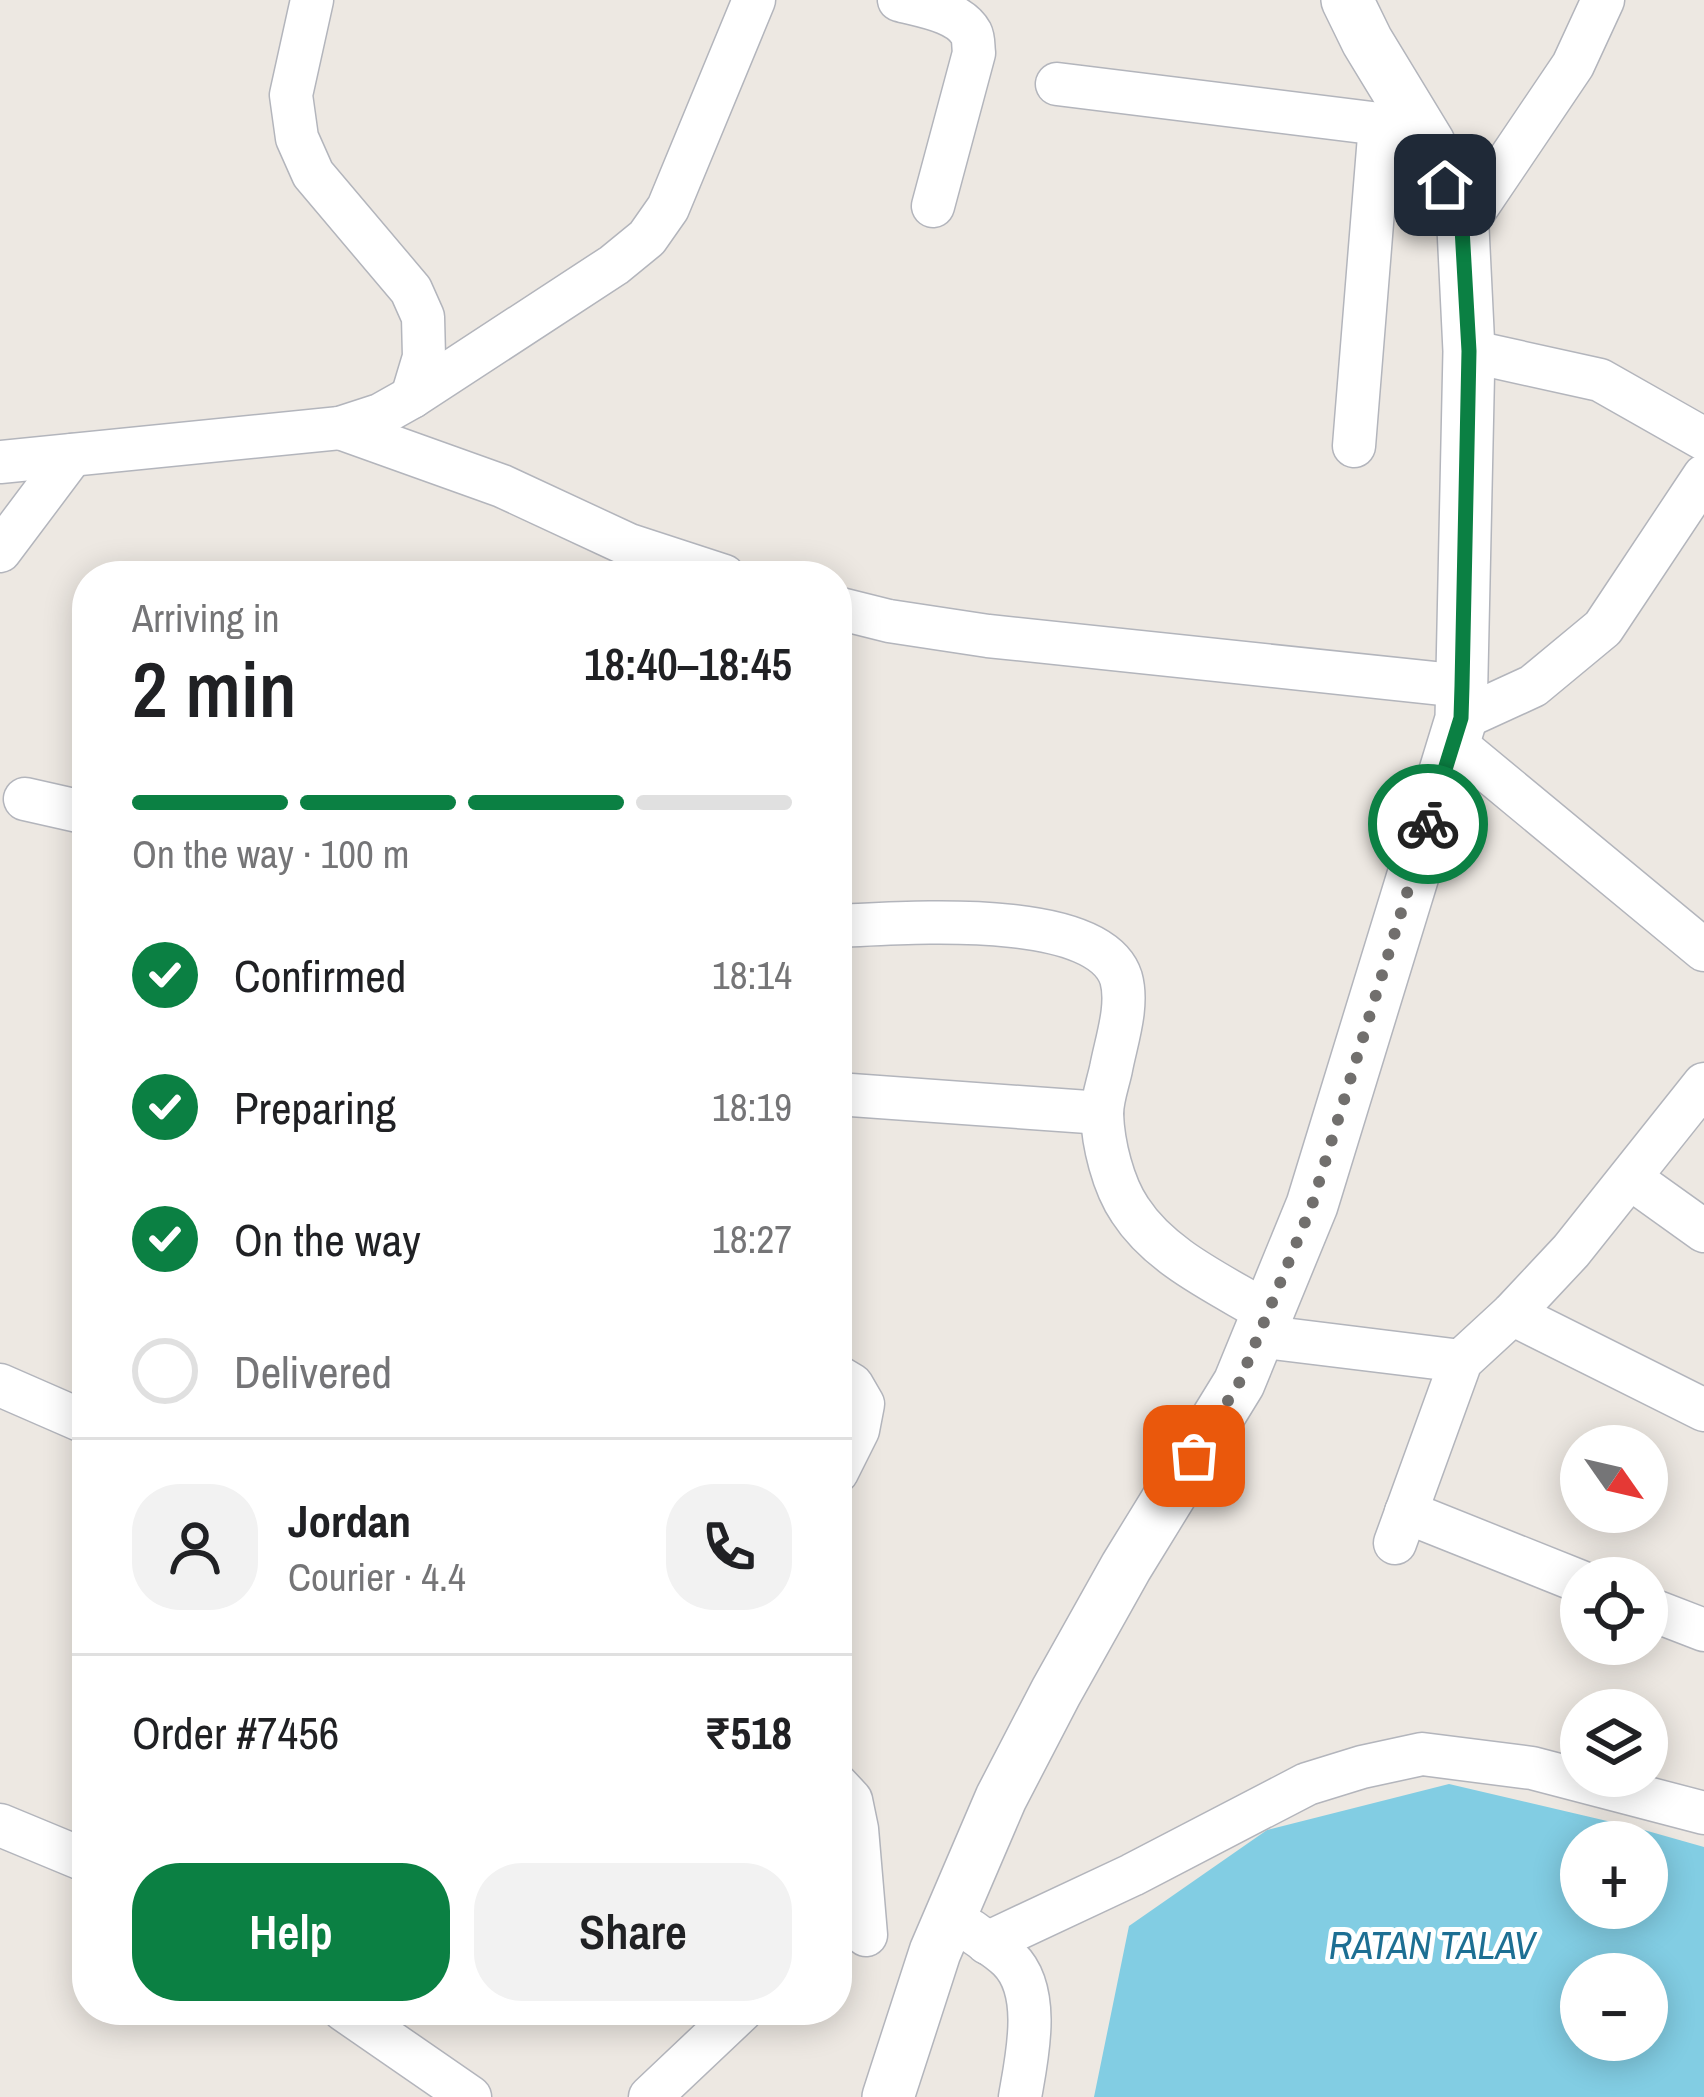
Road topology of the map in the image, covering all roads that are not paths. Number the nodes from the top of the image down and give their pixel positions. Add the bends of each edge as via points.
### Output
1 (313, 0) edge
2 (754, 0) edge
3 (1348, 0) edge
4 (1604, 0) edge
5 (925, 3) edge
6 (1057, 84) dead end
7 (1400, 126) junction
8 (933, 206) dead end
9 (1462, 228) junction
10 (1469, 351) junction
11 (412, 397) junction
12 (340, 428) junction
13 (1704, 439) edge
14 (1354, 446) dead end
15 (72, 455) junction
16 (0, 462) edge
17 (1704, 476) edge
18 (0, 551) edge
19 (679, 561) edge
20 (852, 612) edge
21 (1459, 716) junction
22 (25, 799) dead end
23 (72, 810) edge
24 (852, 926) edge
25 (1704, 950) edge
26 (1704, 1084) edge
27 (852, 1095) edge
28 (1102, 1113) junction
29 (1630, 1178) junction
30 (1704, 1231) edge
31 (1512, 1314) junction
32 (1263, 1325) junction
33 (1461, 1361) junction
34 (0, 1385) edge
35 (852, 1385) edge
36 (1704, 1410) edge
37 (72, 1417) edge
38 (852, 1442) edge
39 (1560, 1576) edge
40 (1668, 1616) edge
41 (1704, 1630) edge
42 (852, 1805) edge
43 (1704, 1813) edge
44 (0, 1825) edge
45 (72, 1855) edge
46 (852, 1917) edge
47 (852, 1935) edge
48 (957, 1937) junction
49 (364, 2025) edge
50 (726, 2025) edge
51 (455, 2093) edge
52 (650, 2097) edge
53 (888, 2097) edge
54 (1020, 2097) edge

1 - 11 street via 291,94 297,138 313,174 411,290 423,317 424,356
2 - 11 street via 668,208 647,238
3 - 7 street
4 - 9 street via 1573,65
5 - 8 street via 971,34 974,53
6 - 7 street
7 - 9 street
7 - 14 street
9 - 10 street
10 - 13 street via 1600,380
10 - 21 street
11 - 12 street
12 - 15 street
12 - 19 street
15 - 16 street
15 - 18 street
17 - 21 street via 1603,628 1533,686
20 - 21 street
21 - 25 street
21 - 32 street via 1312,1205
22 - 23 street
24 - 28 street via 977,922 1046,930 1098,949 1120,976 1122,1009
26 - 29 street
27 - 28 street
28 - 32 street via 1129,1209 1161,1247
29 - 30 street
29 - 31 street
31 - 33 street
31 - 36 street
32 - 33 street
32 - 48 street via 1239,1383 1001,1798
33 - 39 street via 1401,1528
34 - 37 street
35 - 38 street via 863,1404
40 - 41 street
42 - 46 street
43 - 48 street via 1532,1768 1422,1754 1307,1784 1132,1875
44 - 45 street
47 - 48 street
48 - 53 street
48 - 54 street via 1013,1962 1027,1996
49 - 51 street
50 - 52 street

